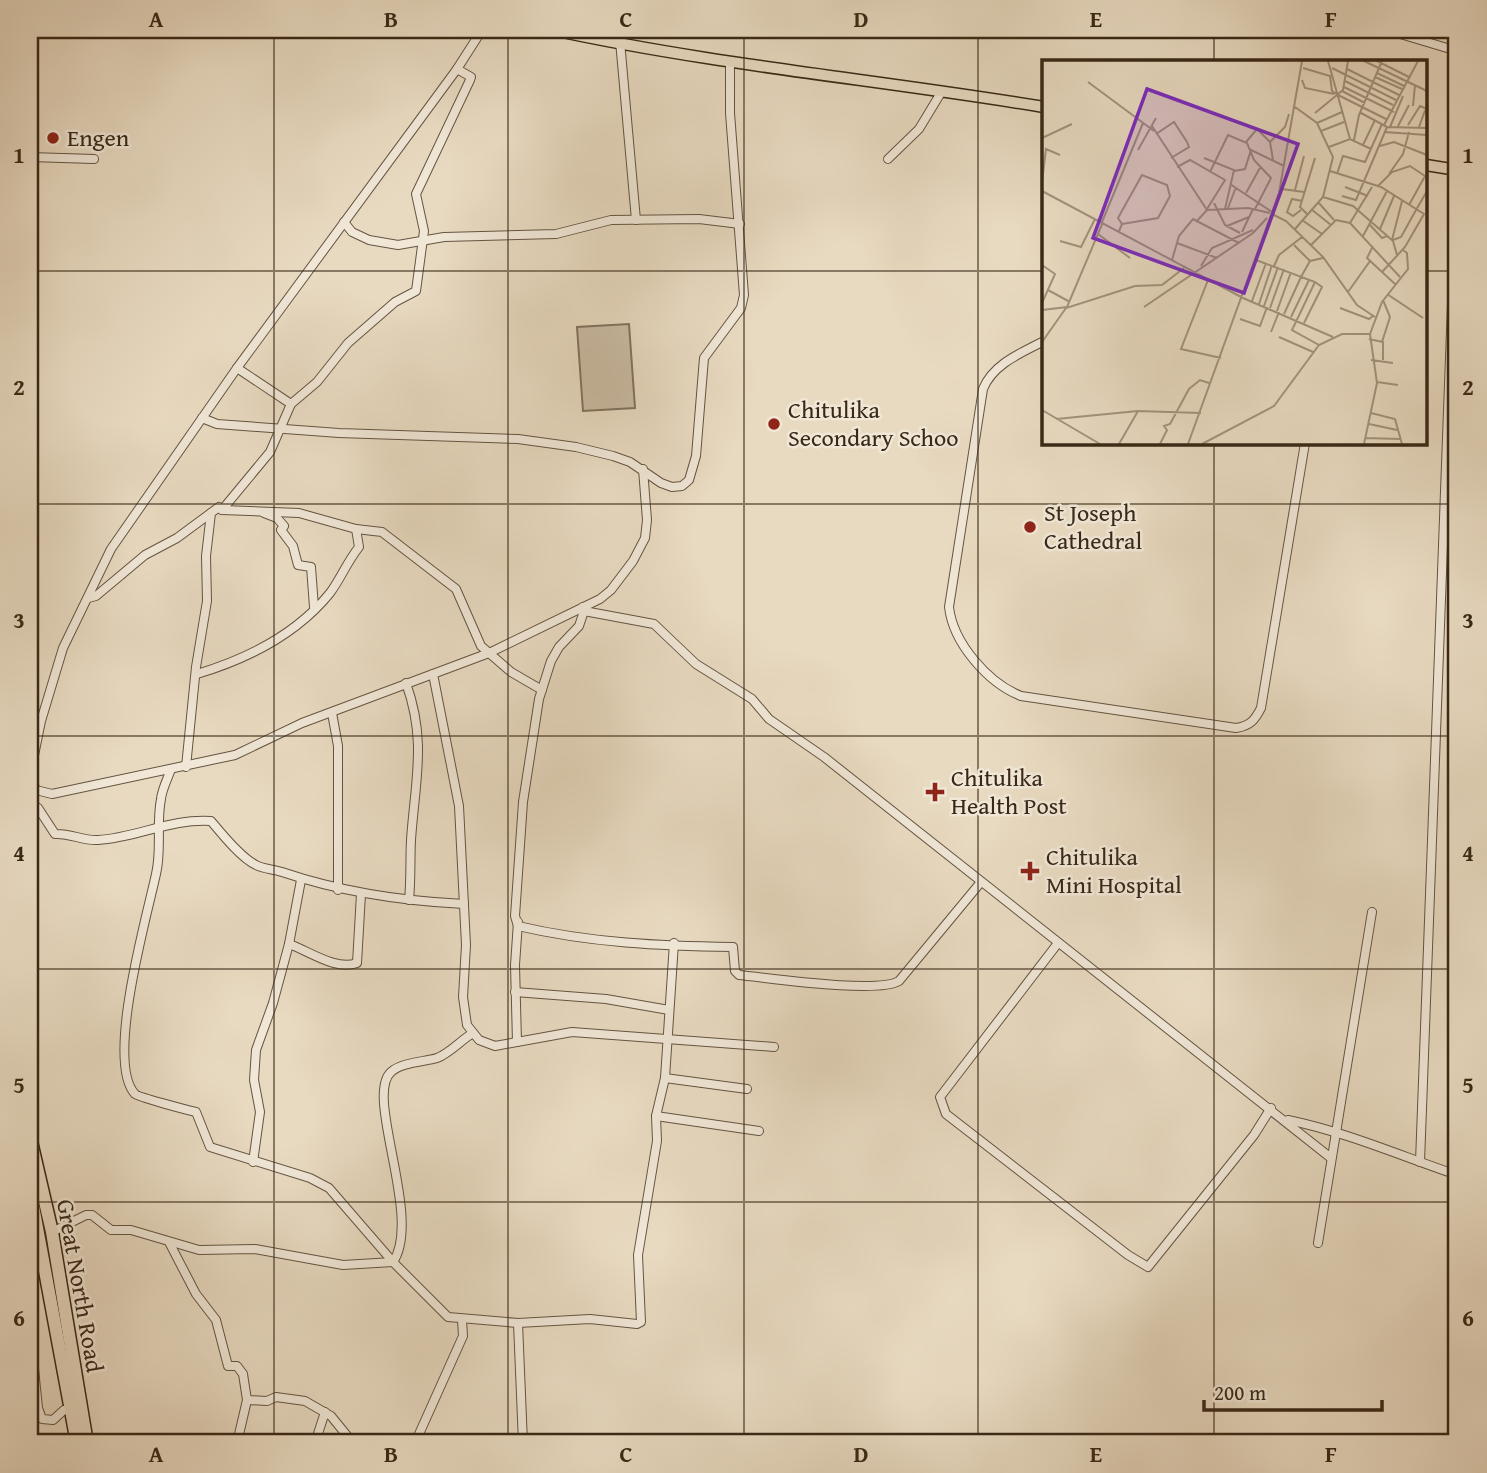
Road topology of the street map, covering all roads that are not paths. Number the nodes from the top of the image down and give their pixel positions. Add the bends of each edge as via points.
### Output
1 (482, 30) edge
2 (553, 30) edge
3 (606, 30) edge
4 (1387, 30) edge
5 (597, 39) junction
6 (620, 41) junction
7 (1457, 51) edge
8 (730, 63) junction
9 (457, 69) junction
10 (942, 91) junction
11 (1042, 107) edge
12 (1457, 141) edge
13 (30, 157) edge
14 (94, 159) dead end
15 (888, 159) dead end
16 (1428, 166) edge
17 (1455, 169) edge
18 (636, 220) junction
19 (344, 222) junction
20 (740, 224) junction
21 (422, 239) junction
22 (1042, 342) edge
23 (237, 368) junction
24 (291, 404) junction
25 (202, 418) junction
26 (281, 426) junction
27 (1305, 444) edge
28 (643, 469) junction
29 (222, 510) junction
30 (258, 511) junction
31 (211, 513) junction
32 (356, 529) junction
33 (88, 598) junction
34 (314, 607) junction
35 (584, 609) junction
36 (489, 653) junction
37 (197, 674) junction
38 (433, 674) junction
39 (406, 683) junction
40 (541, 690) junction
41 (332, 713) junction
42 (186, 767) junction
43 (172, 769) junction
44 (30, 775) edge
45 (30, 803) edge
46 (160, 829) junction
47 (301, 880) junction
48 (981, 882) junction
49 (338, 890) junction
50 (361, 894) junction
51 (409, 900) junction
52 (464, 904) junction
53 (1372, 912) dead end
54 (518, 922) junction
55 (674, 943) junction
56 (1058, 943) junction
57 (289, 944) junction
58 (515, 992) junction
59 (669, 1010) junction
60 (473, 1033) junction
61 (668, 1037) junction
62 (517, 1042) junction
63 (774, 1047) dead end
64 (664, 1078) junction
65 (747, 1089) dead end
66 (1271, 1108) junction
67 (656, 1116) junction
68 (1285, 1119) junction
69 (759, 1131) dead end
70 (1339, 1131) junction
71 (30, 1137) edge
72 (1331, 1158) junction
73 (253, 1162) junction
74 (1420, 1162) junction
75 (1457, 1175) edge
76 (30, 1190) edge
77 (52, 1232) junction
78 (1318, 1243) dead end
79 (170, 1244) junction
80 (393, 1262) junction
81 (462, 1320) junction
82 (518, 1322) junction
83 (32, 1339) dead end
84 (247, 1400) junction
85 (71, 1409) junction
86 (325, 1412) junction
87 (77, 1443) edge
88 (87, 1443) edge
89 (237, 1443) edge
90 (315, 1443) edge
91 (353, 1443) edge
92 (415, 1443) edge
93 (523, 1443) edge

1 - 9 street
2 - 5 main road
3 - 5 street
4 - 7 street
5 - 6 main road
6 - 8 main road
6 - 18 street
8 - 10 main road
8 - 20 street
9 - 19 street
9 - 21 street via 471,77 416,194
10 - 11 main road
10 - 15 street via 919,128
12 - 17 street
13 - 14 street
16 - 17 main road
17 - 74 street
18 - 20 street
18 - 21 street via 611,220 556,234
19 - 21 street via 352,232 385,245
19 - 23 street
20 - 28 street via 744,295 741,308 705,358 692,473 682,485 672,487
21 - 24 street via 416,291 395,302 348,343 317,382
22 - 27 street via 998,368 983,390 949,607 951,625 991,677 1021,696 1236,728 1255,720 1261,708
23 - 24 street
23 - 25 street
24 - 26 street
25 - 26 street via 217,424
25 - 33 street via 111,548
26 - 28 street via 339,433 517,439 576,447
26 - 29 street via 267,457
28 - 35 street via 647,520 641,549 611,590
29 - 30 street
29 - 31 street via 219,507
30 - 32 street via 299,513
30 - 34 street via 278,518 298,565 311,566
31 - 33 street
31 - 37 street via 207,601
32 - 34 street via 359,547 329,594
32 - 36 street via 374,529 388,536 456,589 477,640
33 - 44 street via 62,648
34 - 37 street via 265,647
35 - 36 street
35 - 40 street via 579,626 559,647
35 - 48 street via 654,624 696,664 752,699 769,719
36 - 38 street
36 - 40 street
37 - 42 street
38 - 39 street
38 - 52 street via 459,806
39 - 41 street
39 - 51 street via 413,704 420,770
40 - 54 street via 523,802
41 - 42 street via 235,755
41 - 49 street via 338,746
42 - 43 street
43 - 44 street via 52,794 36,790
43 - 46 street via 161,797
45 - 46 street via 55,834 98,840
46 - 47 street via 211,821 221,837 254,865
46 - 73 street via 125,1034 126,1076 140,1097 196,1112 210,1147
47 - 49 street
47 - 57 street
48 - 55 street via 894,984 858,987 739,975 733,947 676,947
48 - 56 street
49 - 50 street
50 - 51 street
50 - 57 street via 357,963 329,961
51 - 52 street
52 - 60 street via 463,997 467,1025
53 - 70 street
54 - 55 street via 518,926 565,936
54 - 58 street
55 - 59 street
56 - 66 street
56 - 66 street via 940,1097 946,1114 965,1129 1148,1267
57 - 73 street via 256,1050 254,1080 260,1112
58 - 59 street via 606,999
58 - 62 street
59 - 61 street
60 - 62 street via 488,1045
60 - 80 street via 445,1054 393,1070 386,1080 383,1108 400,1197 400,1243
61 - 62 street via 572,1032
61 - 63 street
61 - 64 street
64 - 65 street
64 - 67 street
66 - 68 street
67 - 69 street
67 - 82 street via 657,1141 638,1255 641,1322
68 - 70 street
68 - 72 street
70 - 72 street
70 - 74 street
71 - 77 highway, Great North Road
72 - 78 street
73 - 80 street via 329,1188
74 - 75 street
76 - 85 highway, Great North Road
77 - 79 street via 92,1215 111,1230 131,1230
77 - 88 highway, Great North Road
79 - 80 street via 200,1250 255,1249 343,1265
79 - 84 street via 196,1294 216,1320 228,1366 240,1370
80 - 81 street via 439,1311
81 - 82 street
81 - 92 street via 463,1336
82 - 93 street
83 - 85 street via 42,1419 52,1420
84 - 86 street via 296,1399
84 - 89 street
85 - 87 highway, Great North Road
86 - 90 street
86 - 91 street

